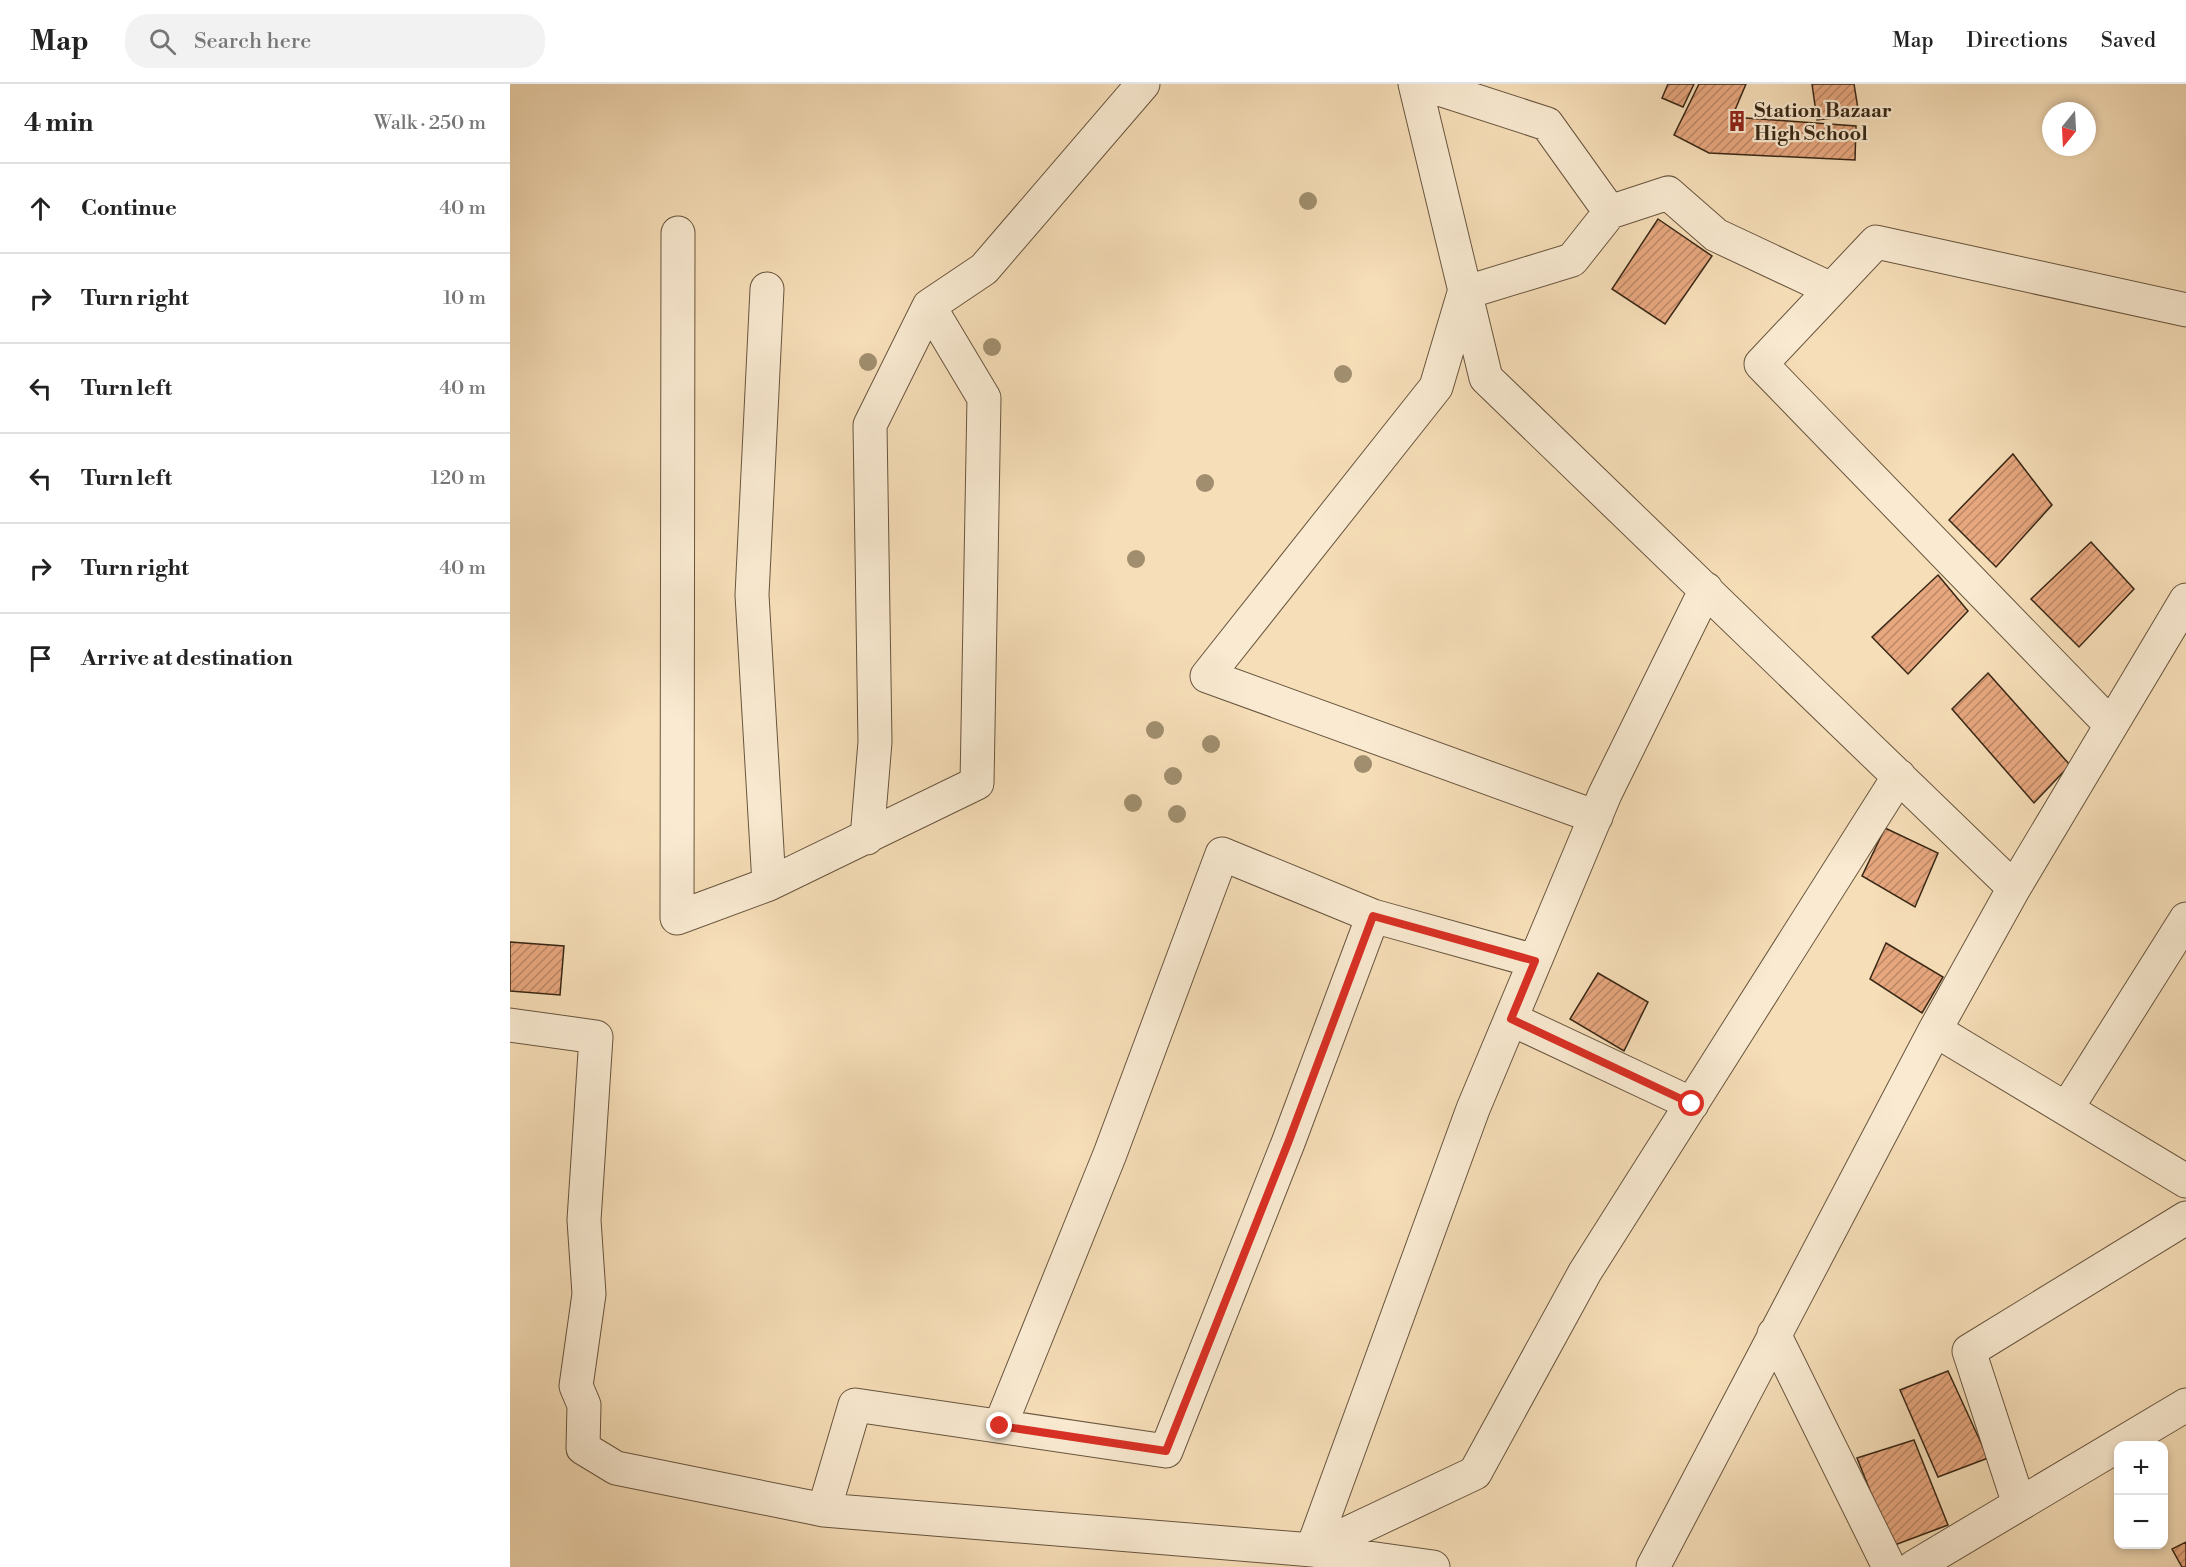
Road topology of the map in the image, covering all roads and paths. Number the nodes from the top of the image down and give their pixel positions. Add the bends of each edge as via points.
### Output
1 (1143, 84) edge
2 (1415, 84) edge
3 (1424, 84) edge
4 (1610, 212) junction
5 (678, 232) dead end
6 (766, 289) dead end
7 (1831, 289) junction
8 (1464, 292) junction
9 (929, 306) junction
10 (2186, 310) edge
11 (1706, 589) junction
12 (2186, 600) edge
13 (2111, 725) junction
14 (1899, 776) junction
15 (1596, 817) junction
16 (867, 838) junction
17 (769, 884) junction
18 (2014, 888) junction
19 (1373, 916) junction
20 (2186, 919) edge
21 (1535, 961) junction
22 (1511, 1019) junction
23 (510, 1025) edge
24 (1935, 1030) junction
25 (1692, 1104) junction
26 (2067, 1108) junction
27 (2186, 1181) edge
28 (2186, 1218) edge
29 (1774, 1334) junction
30 (2186, 1405) edge
31 (1000, 1426) junction
32 (2019, 1504) junction
33 (824, 1510) junction
34 (1312, 1550) junction
35 (1432, 1567) edge
36 (1653, 1567) edge
37 (1889, 1567) edge
38 (1914, 1567) edge

1 - 9 street via 984,269
2 - 8 street
3 - 4 street via 1547,124
4 - 7 street via 1668,193 1716,235
4 - 8 street via 1572,260
5 - 17 street via 677,918
6 - 17 street via 752,595
7 - 10 street via 1876,242
7 - 13 street via 1761,364
8 - 11 street via 1486,378
8 - 15 street via 1436,387 1207,676
9 - 16 street via 870,425 875,742
9 - 16 street via 984,398 977,783
11 - 14 street
11 - 15 street
12 - 13 street
13 - 18 street
14 - 18 street
14 - 25 street
15 - 21 street
16 - 17 street
18 - 24 street
19 - 21 street
19 - 31 street via 1166,1451
19 - 31 street via 1222,854 1110,1154
20 - 26 street
21 - 22 street
22 - 25 street
22 - 34 street via 1473,1109
23 - 33 street via 596,1037 584,1220 589,1294 576,1386 584,1405 583,1449 616,1468
24 - 26 street
24 - 29 street
25 - 34 street via 1585,1272 1475,1473
26 - 27 street
28 - 32 street via 1969,1351
29 - 36 street
29 - 37 street
30 - 32 street
31 - 33 street via 855,1405
32 - 38 street
33 - 34 street
34 - 35 street

